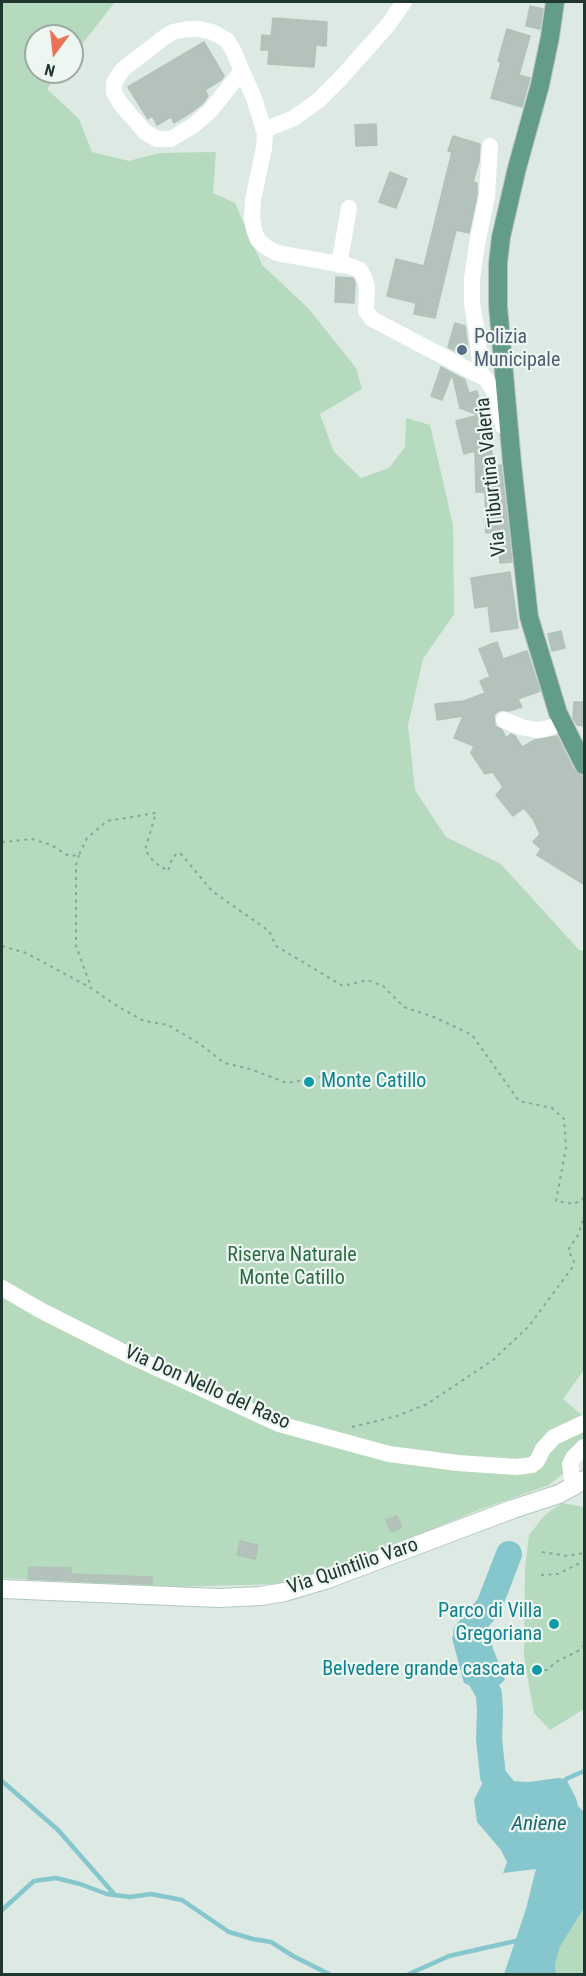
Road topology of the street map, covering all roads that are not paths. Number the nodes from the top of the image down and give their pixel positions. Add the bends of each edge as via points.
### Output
1 (404, 2) edge
2 (555, 2) edge
3 (242, 70) junction
4 (264, 130) junction
5 (490, 146) dead end
6 (349, 208) dead end
7 (339, 265) junction
8 (481, 375) junction
9 (512, 463) junction
10 (504, 720) dead end
11 (563, 723) junction
12 (585, 765) edge
13 (2, 1288) edge
14 (585, 1423) edge
15 (585, 1447) edge
16 (579, 1483) edge
17 (2, 1589) edge

1 - 4 street via 320,100 294,118
2 - 9 main road, Via Tiburtina Valeria via 540,85 499,249 498,319
3 - 3 street via 210,111 171,139 157,139 145,132 114,92 115,80 126,66 167,35 187,29 223,37
3 - 4 street
4 - 7 street via 252,210 255,235 277,253
5 - 8 street via 487,196 472,279
6 - 7 street
7 - 8 street via 360,270 367,287 365,306 372,319
8 - 9 street via 495,393
9 - 11 main road, Via Tiburtina Valeria via 529,617
10 - 11 street via 537,730
11 - 12 main road, Via Tiburtina Valeria
13 - 14 street, Via Don Nello del Raso via 133,1357 279,1424 389,1454 458,1463 531,1465 554,1437
15 - 16 street via 570,1464
16 - 17 main road, Via Quintilio Varo via 559,1494 325,1580 275,1594 218,1598

